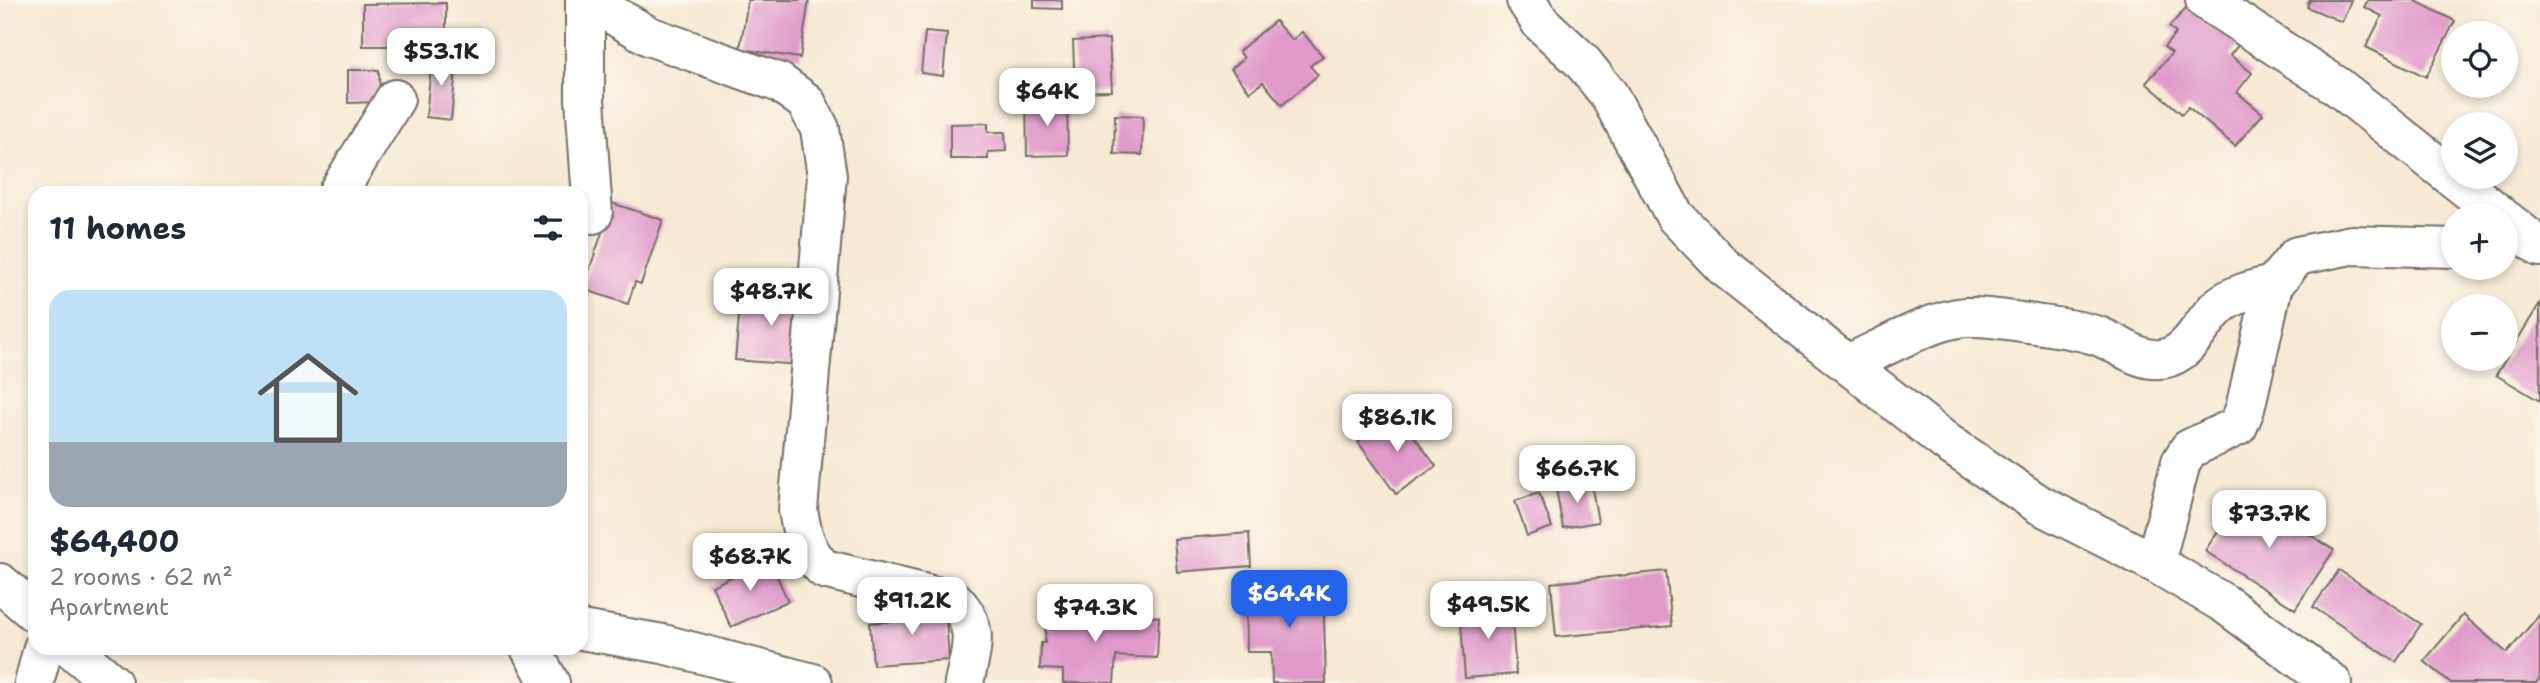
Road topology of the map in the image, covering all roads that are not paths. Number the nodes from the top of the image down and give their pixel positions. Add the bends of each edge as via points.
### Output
1 (586, 0) edge
2 (1526, 0) edge
3 (2205, 0) edge
4 (395, 99) dead end
5 (342, 186) edge
6 (2485, 203) edge
7 (593, 214) dead end
8 (2518, 230) edge
9 (2518, 247) edge
10 (2540, 247) edge
11 (2441, 248) edge
12 (2273, 285) junction
13 (1848, 365) junction
14 (2155, 563) junction
15 (588, 632) edge
16 (41, 655) edge
17 (79, 655) edge
18 (534, 655) edge
19 (2323, 681) edge
20 (34, 683) edge
21 (112, 683) edge
22 (550, 683) edge
23 (813, 683) edge
24 (964, 683) edge

1 - 7 street via 585,99
1 - 24 street via 649,36 780,83 806,102 820,129 827,176 798,510 801,530 813,558 824,569 955,601 972,630
2 - 13 street via 1541,23 1581,60 1609,95 1675,216 1723,266
3 - 6 street via 2337,86
4 - 5 street
8 - 10 street
9 - 10 street
11 - 12 street via 2351,245 2297,256
12 - 13 street via 2220,306 2193,340 2173,356 2159,360 2067,328 1965,317 1928,327
12 - 14 street via 2245,410 2238,426 2203,440 2189,449 2181,462
13 - 14 street via 1946,442 2040,505
14 - 19 street via 2225,604
15 - 23 street via 663,644
16 - 20 street
17 - 21 street
18 - 22 street

